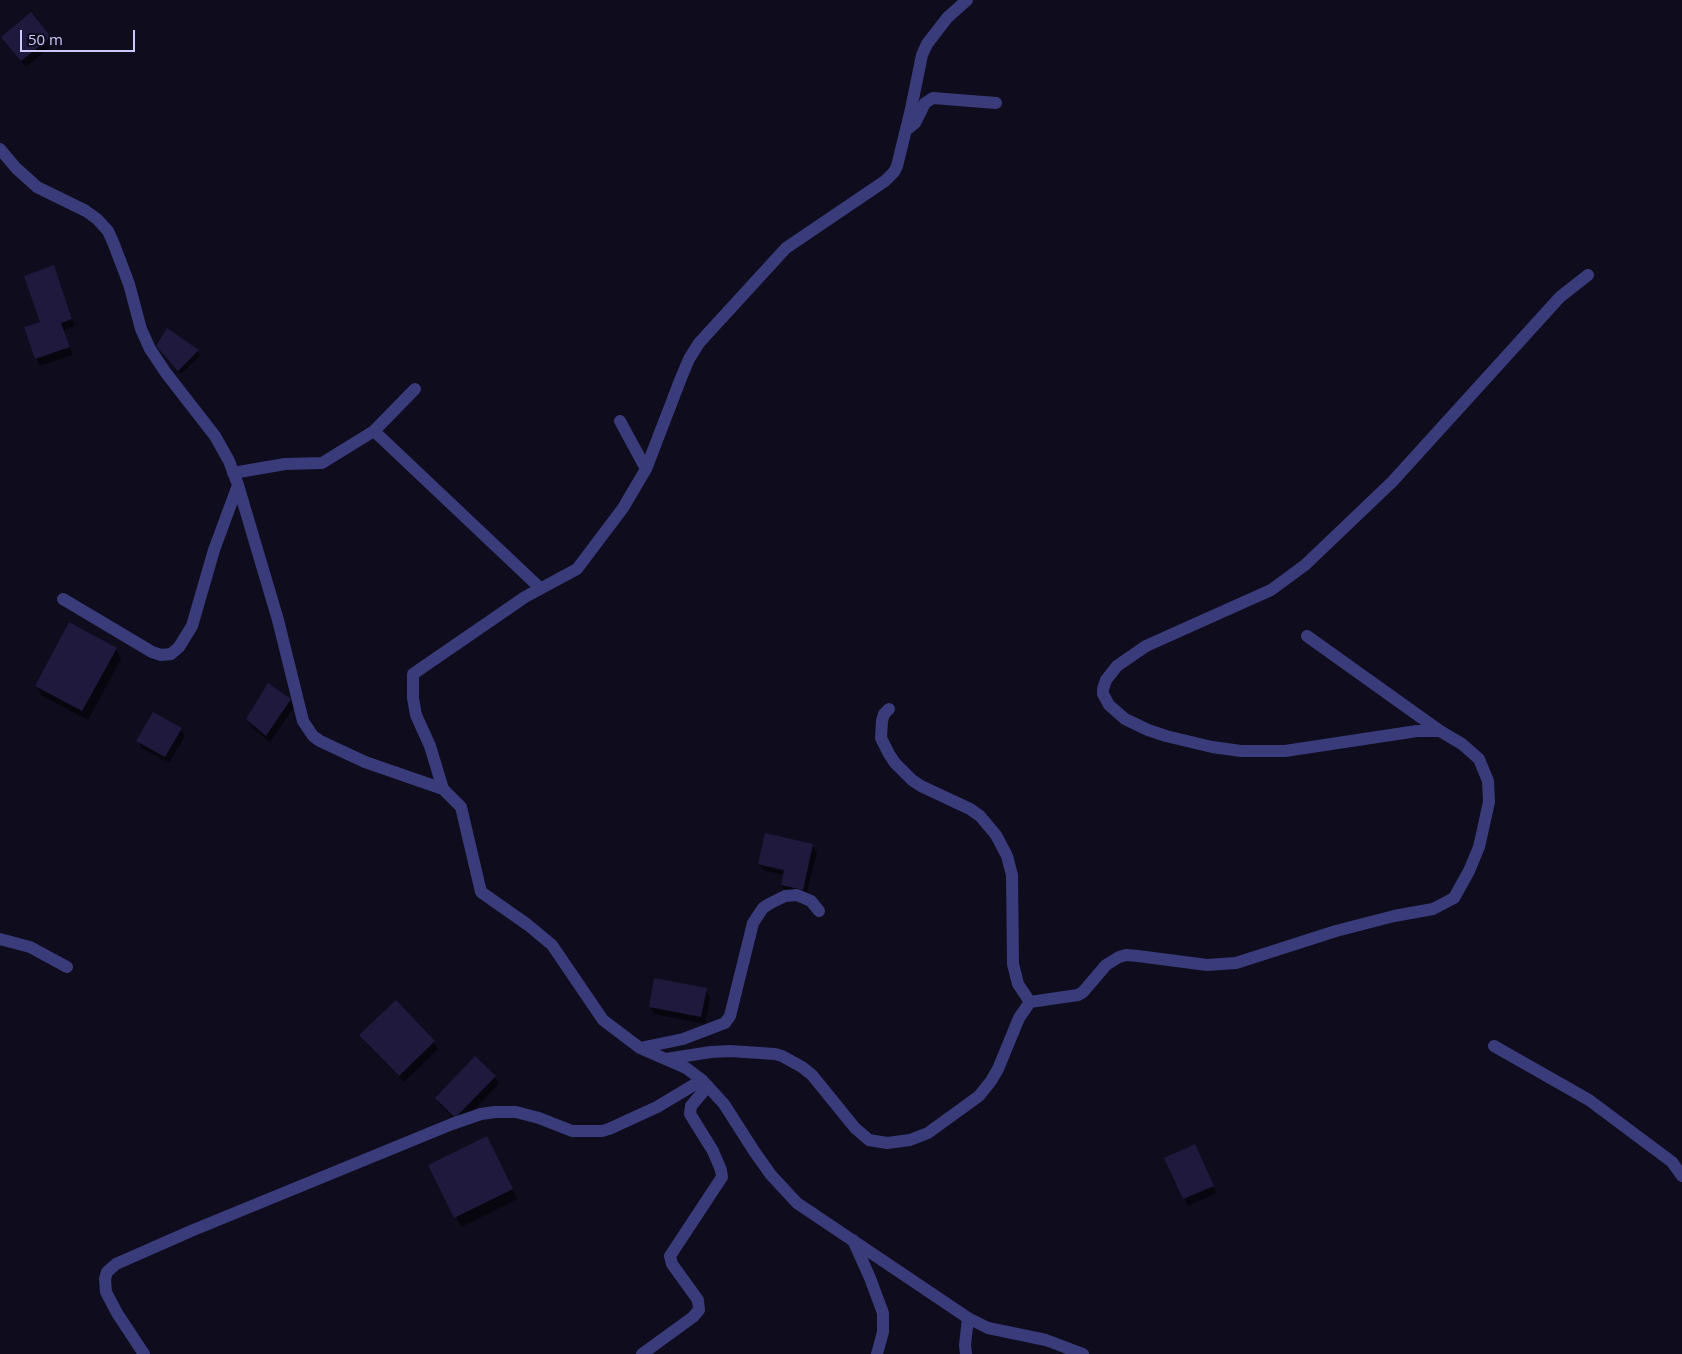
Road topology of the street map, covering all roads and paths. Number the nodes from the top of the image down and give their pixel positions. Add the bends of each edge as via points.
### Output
1 (967, 0) edge
2 (996, 103) dead end
3 (905, 132) junction
4 (0, 149) edge
5 (1588, 275) dead end
6 (416, 389) dead end
7 (620, 421) dead end
8 (374, 431) junction
9 (646, 469) junction
10 (233, 473) junction
11 (238, 485) junction
12 (540, 588) junction
13 (63, 599) dead end
14 (1307, 636) dead end
15 (888, 709) dead end
16 (1440, 731) junction
17 (443, 789) junction
18 (819, 911) dead end
19 (0, 939) edge
20 (67, 967) dead end
21 (1030, 1002) junction
22 (1494, 1046) dead end
23 (640, 1048) junction
24 (666, 1059) junction
25 (705, 1083) junction
26 (1682, 1176) edge
27 (853, 1240) junction
28 (968, 1318) junction
29 (144, 1354) edge
30 (642, 1354) edge
31 (878, 1354) edge
32 (966, 1354) edge
33 (1083, 1354) edge

1 - 3 street via 947,18 924,49
2 - 3 street via 933,98 925,103
3 - 9 street via 894,172 786,248 699,343 681,378
4 - 10 street via 37,187 91,214 108,231 150,349 215,436
5 - 16 street via 1560,297 1392,482 1305,565 1271,590 1146,646 1117,666 1103,689 1106,700 1115,711 1148,730 1187,742 1241,751 1284,751 1417,731
6 - 8 street
7 - 9 street
8 - 10 street via 322,463 285,464
8 - 12 street
9 - 12 street via 623,508 576,569
10 - 11 street
11 - 13 street via 214,550 192,626 175,651 166,655 152,652
11 - 17 street via 306,727 320,741 365,762
12 - 17 street via 413,674 416,715 430,746
14 - 16 street
15 - 21 street via 882,721 881,738 895,763 921,786 980,816 996,835 1007,856 1012,876 1013,964 1018,984
16 - 21 street via 1479,759 1488,780 1489,802 1479,847 1454,898 1433,909 1336,931 1236,963 1207,964 1126,955 1106,964 1078,995
17 - 23 street via 461,807 481,892 552,945 600,1016
18 - 23 street via 811,901 797,895 785,896 769,904 753,923 727,1021 683,1039
19 - 20 street via 30,947
21 - 24 street via 1022,1012 998,1069 979,1096 928,1133 892,1143 874,1142 862,1134 812,1075 782,1056 730,1051
22 - 26 street via 1589,1100 1672,1162
23 - 24 street
24 - 25 street via 686,1068
25 - 27 street via 724,1104 785,1191 797,1203
25 - 29 street via 602,1131 572,1131 516,1112 472,1116 116,1264 107,1272 106,1292
25 - 30 street via 691,1106 690,1114 713,1151 722,1177 670,1256 672,1264 698,1300 699,1310
27 - 28 street
27 - 31 street via 883,1313
28 - 32 street
28 - 33 street via 988,1328 1046,1340

